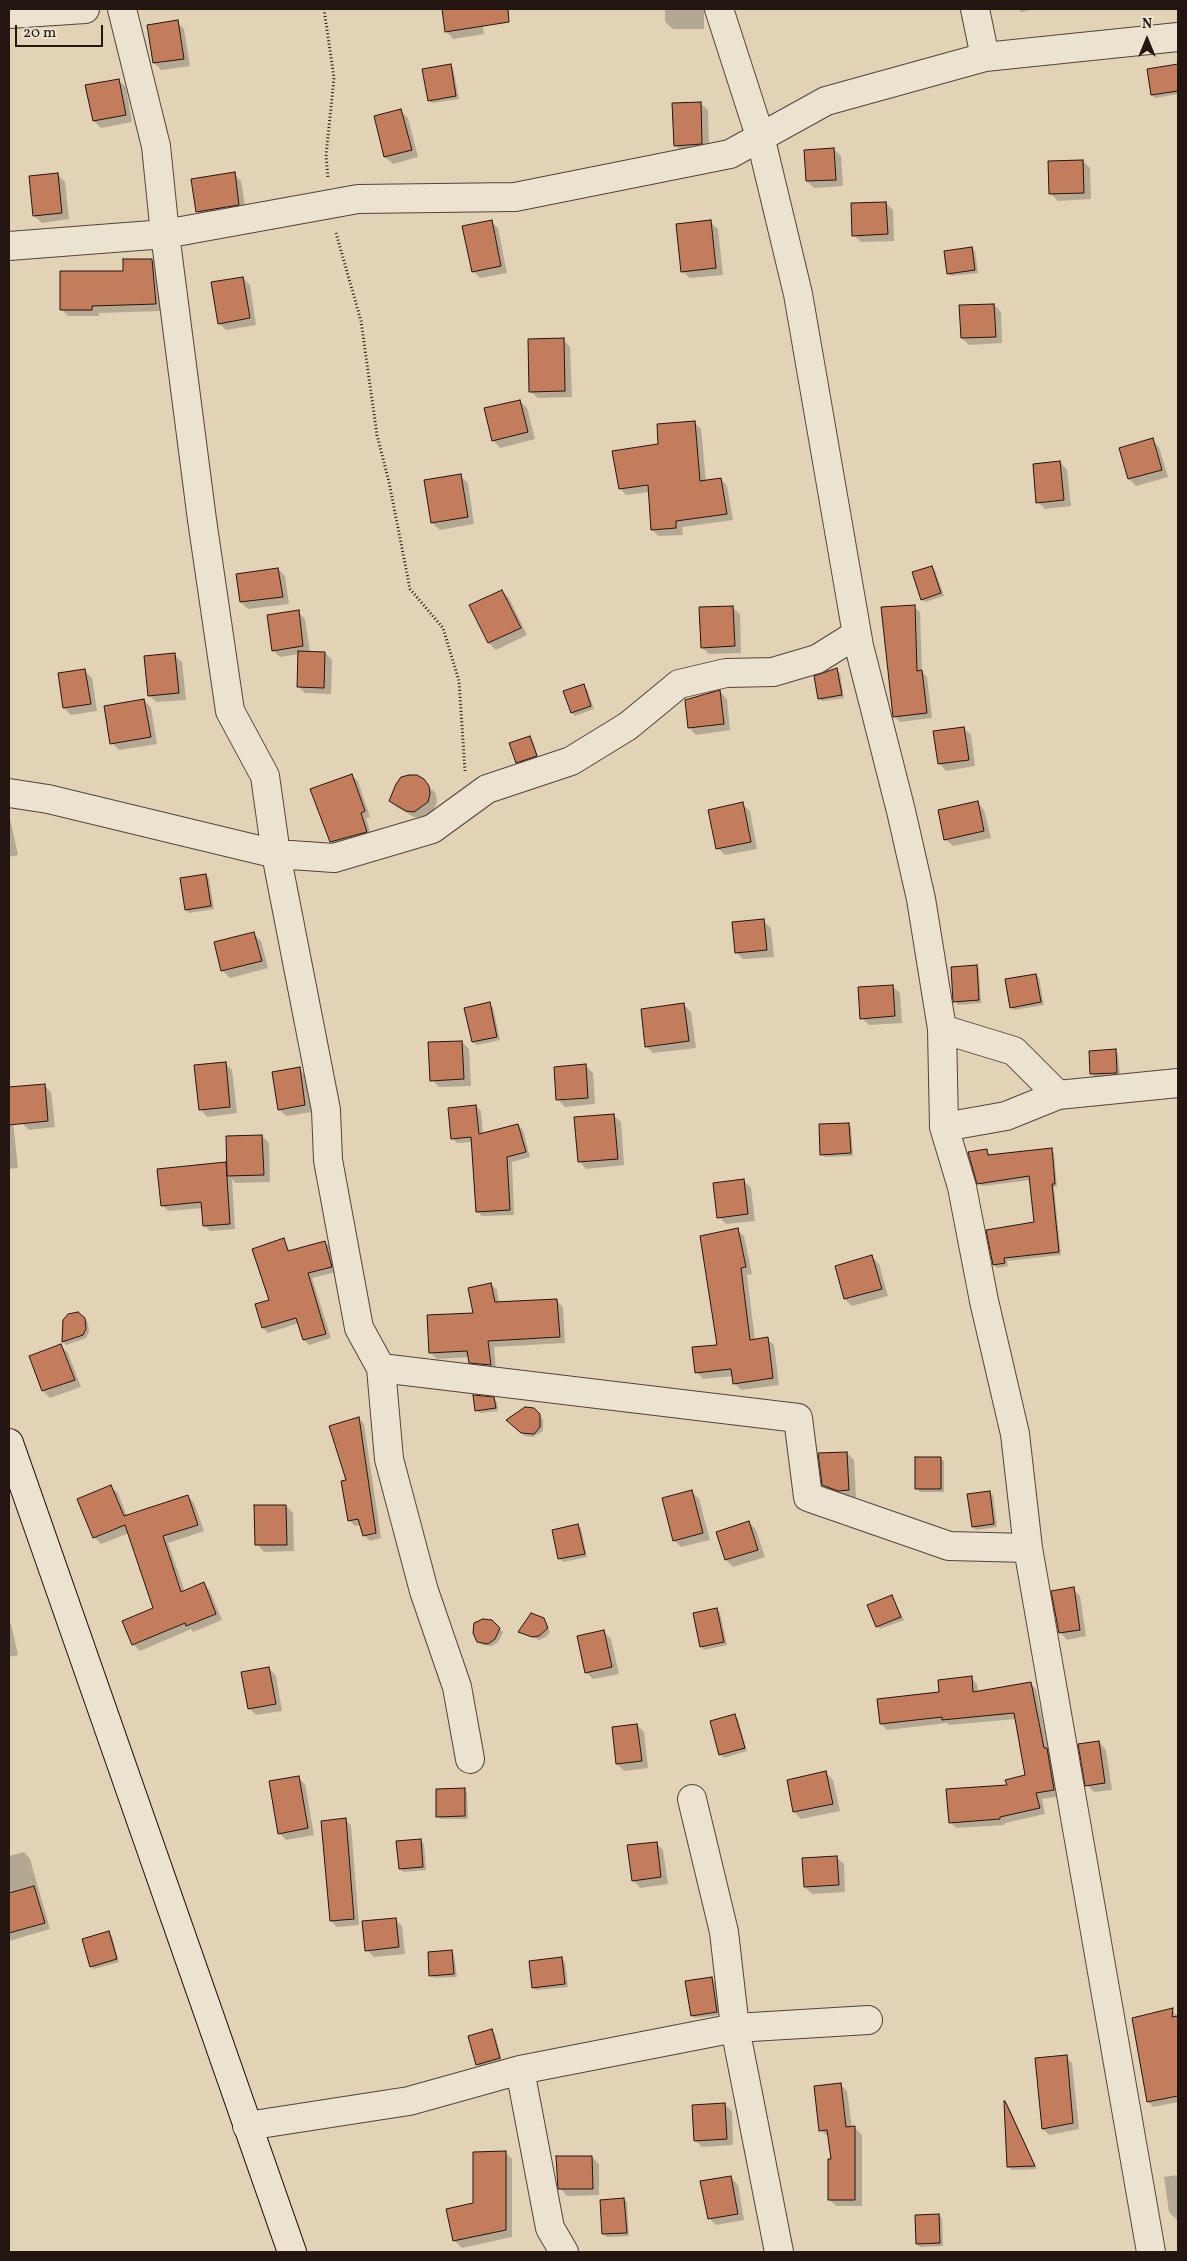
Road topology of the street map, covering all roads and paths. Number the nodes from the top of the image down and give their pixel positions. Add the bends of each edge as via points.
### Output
1 (85, 9) edge
2 (122, 9) edge
3 (324, 9) edge
4 (719, 9) edge
5 (974, 9) edge
6 (9, 14) edge
7 (1178, 37) edge
8 (985, 56) junction
9 (760, 136) junction
10 (331, 204) junction
11 (164, 234) junction
12 (9, 246) edge
13 (857, 634) junction
14 (9, 793) edge
15 (455, 812) junction
16 (276, 854) junction
17 (942, 1029) junction
18 (1178, 1083) edge
19 (1058, 1095) junction
20 (944, 1127) junction
21 (382, 1368) junction
22 (9, 1443) edge
23 (1028, 1548) junction
24 (470, 1759) dead end
25 (692, 1799) dead end
26 (868, 2020) dead end
27 (735, 2028) junction
28 (520, 2070) junction
29 (247, 2126) junction
30 (292, 2252) edge
31 (564, 2252) edge
32 (779, 2252) edge
33 (1152, 2252) edge

1 - 6 street
2 - 11 street via 156,146
3 - 10 path via 334,78 326,156
4 - 9 street
5 - 8 street
7 - 8 street
8 - 9 street via 826,101
9 - 10 street via 730,154 515,197 358,199
9 - 13 street via 798,294
10 - 11 street
10 - 15 path via 337,242 361,321 377,435 390,482 410,589 443,628 459,681 465,771
11 - 12 street
11 - 16 street via 230,711 265,776
13 - 15 street via 817,659 773,672 726,673 679,684 628,726 571,761 487,788
13 - 17 street via 921,899
14 - 16 street via 48,799
15 - 16 street via 432,829 334,858
16 - 21 street via 323,1095 328,1160 359,1328
17 - 19 street via 1014,1051
17 - 20 street
18 - 19 street
19 - 20 street via 1006,1116
20 - 23 street via 962,1187 1015,1434
21 - 23 street via 798,1418 808,1497 949,1546
21 - 24 street via 389,1458 424,1591 457,1687
22 - 29 street
23 - 33 street
25 - 27 street via 724,1932
26 - 27 street
27 - 28 street
27 - 32 street
28 - 29 street via 409,2101
28 - 31 street via 550,2228
29 - 30 street

